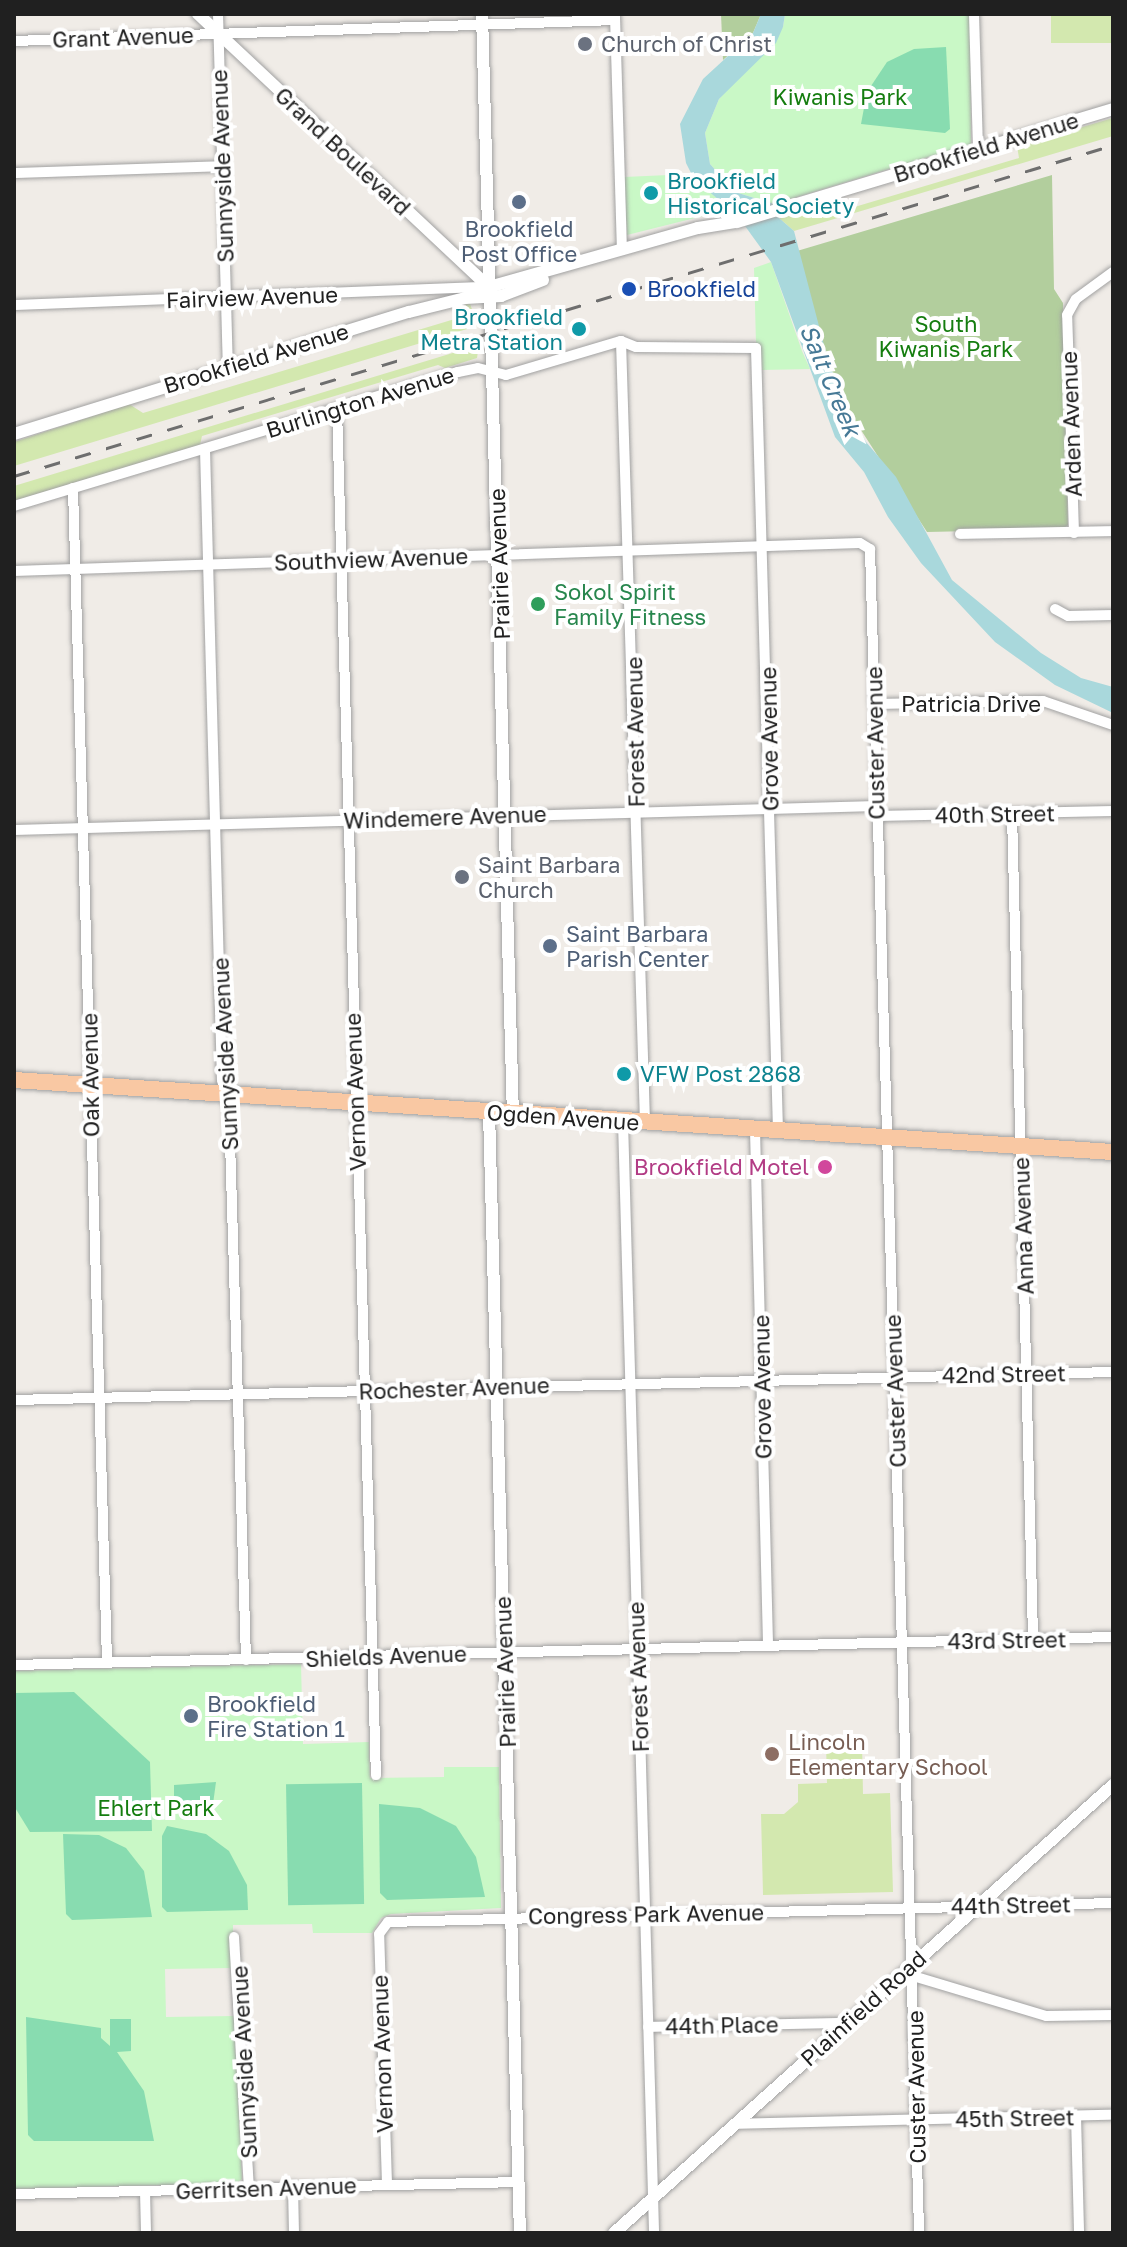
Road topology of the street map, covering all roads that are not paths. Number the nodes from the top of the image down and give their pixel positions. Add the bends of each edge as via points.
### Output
1 (198, 14) edge
2 (218, 14) edge
3 (974, 14) edge
4 (615, 17) edge
5 (482, 19) edge
6 (218, 33) junction
7 (14, 41) edge
8 (1113, 109) edge
9 (978, 149) junction
10 (222, 166) junction
11 (14, 173) edge
12 (622, 250) junction
13 (1113, 272) edge
14 (493, 297) junction
15 (227, 298) junction
16 (14, 305) edge
17 (621, 341) junction
18 (756, 348) joint
19 (228, 366) junction
20 (493, 370) junction
21 (337, 408) junction
22 (14, 434) edge
23 (205, 449) junction
24 (73, 488) junction
25 (14, 506) edge
26 (1113, 531) edge
27 (1074, 533) junction
28 (960, 534) dead end
29 (764, 545) junction
30 (631, 549) junction
31 (870, 549) joint
32 (499, 554) junction
33 (341, 559) junction
34 (209, 564) junction
35 (76, 568) junction
36 (14, 571) edge
37 (1055, 609) dead end
38 (1113, 615) edge
39 (874, 704) junction
40 (1113, 725) edge
41 (770, 808) junction
42 (637, 811) junction
43 (877, 811) junction
44 (1113, 811) edge
45 (1012, 813) junction
46 (506, 815) junction
47 (348, 820) junction
48 (216, 824) junction
49 (83, 828) junction
50 (14, 830) edge
51 (14, 1080) edge
52 (90, 1085) junction
53 (225, 1094) junction
54 (355, 1103) junction
55 (489, 1112) junction
56 (513, 1114) junction
57 (623, 1121) junction
58 (645, 1123) junction
59 (755, 1130) junction
60 (778, 1131) junction
61 (887, 1137) junction
62 (1020, 1146) junction
63 (1113, 1152) edge
64 (1113, 1372) edge
65 (1027, 1374) junction
66 (895, 1377) junction
67 (762, 1379) junction
68 (630, 1383) junction
69 (496, 1386) junction
70 (365, 1391) junction
71 (237, 1396) junction
72 (99, 1399) junction
73 (14, 1400) edge
74 (1113, 1637) edge
75 (1033, 1639) junction
76 (901, 1642) junction
77 (768, 1645) junction
78 (638, 1649) junction
79 (504, 1653) junction
80 (371, 1657) junction
81 (246, 1660) junction
82 (107, 1663) junction
83 (14, 1665) edge
84 (376, 1775) dead end
85 (1113, 1785) edge
86 (1113, 1903) edge
87 (978, 1906) junction
88 (909, 1907) junction
89 (645, 1915) junction
90 (512, 1918) junction
91 (382, 1924) joint
92 (234, 1937) dead end
93 (912, 1971) junction
94 (1113, 2015) edge
95 (845, 2023) junction
96 (648, 2027) junction
97 (1113, 2115) edge
98 (1076, 2116) junction
99 (917, 2120) junction
100 (734, 2124) junction
101 (518, 2182) junction
102 (387, 2184) junction
103 (293, 2186) junction
104 (249, 2187) junction
105 (145, 2191) junction
106 (14, 2194) edge
107 (653, 2198) junction
108 (146, 2233) edge
109 (294, 2233) edge
110 (520, 2233) edge
111 (614, 2233) edge
112 (654, 2233) edge
113 (919, 2233) edge
114 (1079, 2233) edge

1 - 6 street, Grand Boulevard
2 - 6 street, Sunnyside Avenue
3 - 9 street
4 - 5 street, Grant Avenue
4 - 12 street
5 - 6 street, Grant Avenue
5 - 14 street, Prairie Avenue
6 - 7 street, Grant Avenue
6 - 10 street, Sunnyside Avenue
6 - 14 street, Grand Boulevard
8 - 9 street, Brookfield Avenue
9 - 12 street, Brookfield Avenue via 737,222
10 - 11 street
10 - 15 street, Sunnyside Avenue
12 - 14 street, Brookfield Avenue
13 - 27 street, Arden Avenue via 1076,299 1067,315
14 - 15 street, Fairview Avenue
14 - 19 street, Brookfield Avenue via 409,312
14 - 20 street, Prairie Avenue
15 - 16 street, Fairview Avenue
15 - 19 street, Sunnyside Avenue
17 - 18 street, Burlington Avenue via 636,347
17 - 20 street, Burlington Avenue via 506,375
17 - 30 street, Forest Avenue
18 - 29 street, Grove Avenue
19 - 22 street, Brookfield Avenue
20 - 21 street, Burlington Avenue via 458,372
20 - 32 street, Prairie Avenue
21 - 23 street, Burlington Avenue
21 - 33 street, Vernon Avenue
23 - 24 street, Burlington Avenue
23 - 34 street, Sunnyside Avenue
24 - 25 street, Burlington Avenue
24 - 35 street, Oak Avenue
26 - 27 street
27 - 28 street
29 - 30 street, Southview Avenue
29 - 31 street, Southview Avenue via 860,543
29 - 41 street, Grove Avenue
30 - 32 street, Southview Avenue
30 - 42 street, Forest Avenue
31 - 39 street, Custer Avenue
32 - 33 street, Southview Avenue
32 - 46 street, Prairie Avenue
33 - 34 street, Southview Avenue
33 - 47 street, Vernon Avenue
34 - 35 street, Southview Avenue
34 - 48 street, Sunnyside Avenue
35 - 36 street, Southview Avenue
35 - 49 street, Oak Avenue
37 - 38 street via 1068,616
39 - 40 street, Patricia Drive via 1043,701
39 - 43 street, Custer Avenue
41 - 42 street, Windemere Avenue
41 - 43 street, Windemere Avenue
41 - 60 street, Grove Avenue
42 - 46 street, Windemere Avenue
42 - 58 street, Forest Avenue
43 - 45 street, 40th Street
43 - 61 street, Custer Avenue
44 - 45 street, 40th Street
45 - 62 street, Anna Avenue
46 - 47 street, Windemere Avenue
46 - 56 street, Prairie Avenue
47 - 48 street, Windemere Avenue
47 - 54 street, Vernon Avenue
48 - 49 street, Windemere Avenue
48 - 53 street, Sunnyside Avenue
49 - 50 street, Windemere Avenue
49 - 52 street, Oak Avenue
51 - 52 main road, Ogden Avenue
52 - 53 main road, Ogden Avenue
52 - 72 street, Oak Avenue
53 - 54 main road, Ogden Avenue
53 - 71 street, Sunnyside Avenue
54 - 55 main road, Ogden Avenue
54 - 70 street, Vernon Avenue
55 - 56 main road, Ogden Avenue
55 - 69 street, Prairie Avenue
56 - 57 main road, Ogden Avenue
57 - 58 main road, Ogden Avenue
57 - 68 street, Forest Avenue
58 - 59 main road, Ogden Avenue
59 - 60 main road, Ogden Avenue
59 - 67 street, Grove Avenue
60 - 61 main road, Ogden Avenue
61 - 62 main road, Ogden Avenue
61 - 66 street, Custer Avenue
62 - 63 main road, Ogden Avenue
62 - 65 street, Anna Avenue
64 - 65 street, 42nd Street
65 - 66 street, 42nd Street
65 - 75 street, Anna Avenue
66 - 67 street, Rochester Avenue
66 - 76 street, Custer Avenue
67 - 68 street, Rochester Avenue
67 - 77 street, Grove Avenue
68 - 69 street, Rochester Avenue
68 - 78 street, Forest Avenue
69 - 70 street, Rochester Avenue
69 - 79 street, Prairie Avenue
70 - 71 street, Rochester Avenue
70 - 80 street, Vernon Avenue
71 - 72 street, Rochester Avenue
71 - 81 street, Sunnyside Avenue
72 - 73 street, Rochester Avenue
72 - 82 street, Oak Avenue
74 - 75 street, 43rd Street
75 - 76 street, 43rd Street
76 - 77 street, Shields Avenue
76 - 88 street, Custer Avenue
77 - 78 street, Shields Avenue
78 - 79 street, Shields Avenue
78 - 89 street, Forest Avenue
79 - 80 street, Shields Avenue
79 - 90 street, Prairie Avenue
80 - 81 street, Shields Avenue
80 - 84 street, Vernon Avenue
81 - 82 street, Shields Avenue
82 - 83 street, Shields Avenue
85 - 87 street, Plainfield Road
86 - 87 street, 44th Street
87 - 88 street, 44th Street
87 - 93 street, Plainfield Road
88 - 89 street, Congress Park Avenue
88 - 93 street, Custer Avenue
89 - 90 street, Congress Park Avenue
89 - 96 street, Forest Avenue
90 - 91 street, Congress Park Avenue
90 - 101 street, Prairie Avenue
91 - 102 street, Vernon Avenue
92 - 104 street, Sunnyside Avenue
93 - 94 street via 1046,2016
93 - 95 street, Plainfield Road
93 - 99 street, Custer Avenue
95 - 96 street, 44th Place
95 - 100 street, Plainfield Road
96 - 107 street, Forest Avenue
97 - 98 street, 45th Street
98 - 99 street, 45th Street
98 - 114 street
99 - 100 street
99 - 113 street, Custer Avenue
100 - 107 street, Plainfield Road
101 - 102 street, Gerritsen Avenue
101 - 110 street, Prairie Avenue
102 - 103 street, Gerritsen Avenue
103 - 104 street, Gerritsen Avenue
103 - 109 street
104 - 105 street, Gerritsen Avenue
105 - 106 street, Gerritsen Avenue
105 - 108 street
107 - 111 street, Plainfield Road
107 - 112 street, Forest Avenue

